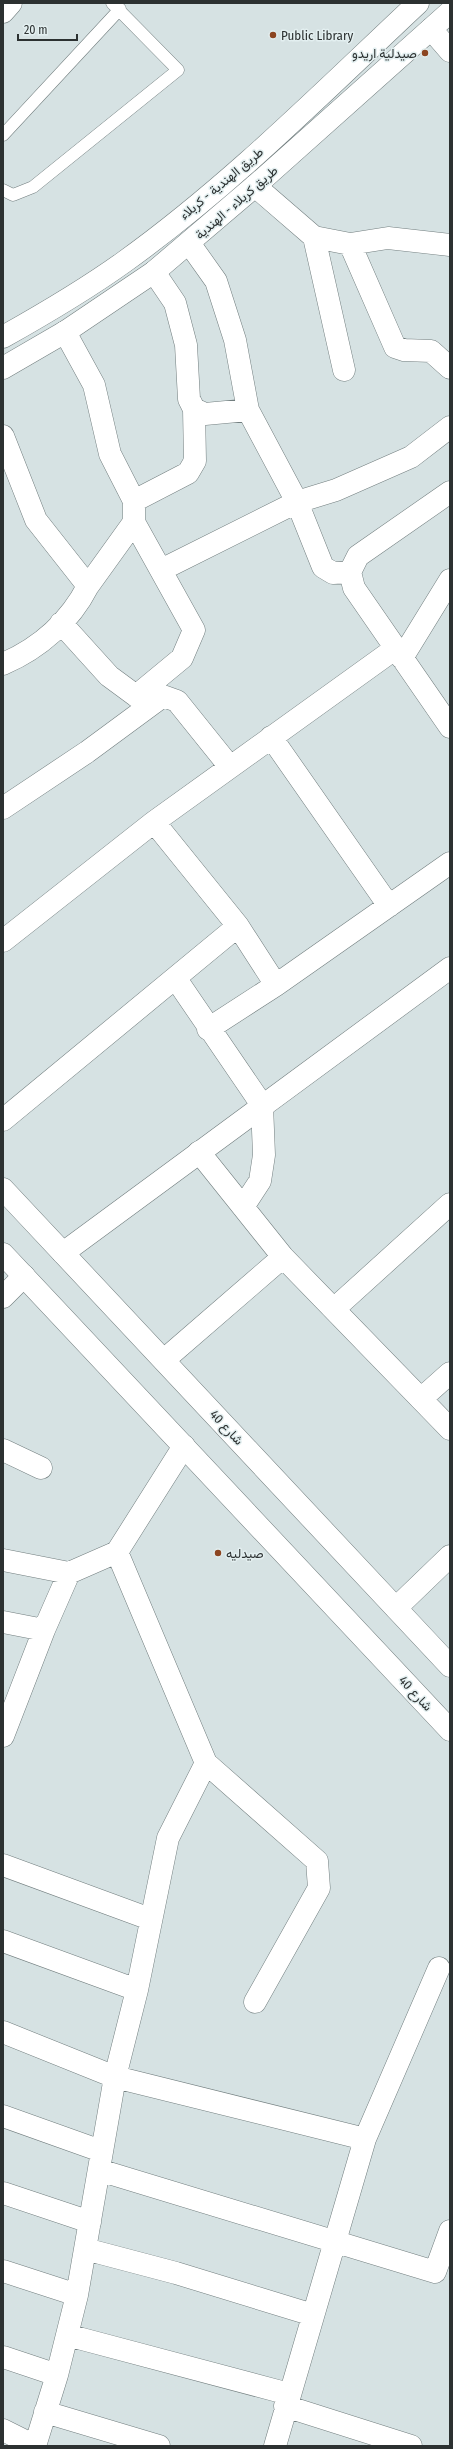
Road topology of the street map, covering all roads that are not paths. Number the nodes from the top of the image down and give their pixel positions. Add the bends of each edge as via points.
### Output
1 (11, 3) edge
2 (418, 3) edge
3 (116, 6) edge
4 (3, 12) edge
5 (450, 12) edge
6 (431, 29) junction
7 (450, 51) edge
8 (3, 135) edge
9 (255, 186) junction
10 (3, 190) edge
11 (314, 238) junction
12 (189, 243) junction
13 (350, 244) junction
14 (450, 245) edge
15 (154, 272) junction
16 (65, 332) junction
17 (3, 337) edge
18 (3, 368) edge
19 (450, 368) edge
20 (344, 370) dead end
21 (194, 409) junction
22 (248, 410) junction
23 (450, 427) edge
24 (3, 436) edge
25 (450, 492) edge
26 (297, 502) junction
27 (134, 512) junction
28 (161, 570) junction
29 (350, 572) junction
30 (450, 580) edge
31 (88, 586) junction
32 (61, 623) junction
33 (399, 653) junction
34 (3, 664) edge
35 (142, 701) junction
36 (447, 716) edge
37 (271, 737) junction
38 (230, 767) junction
39 (3, 808) edge
40 (154, 822) junction
41 (450, 863) edge
42 (389, 906) junction
43 (238, 926) junction
44 (3, 941) edge
45 (450, 968) edge
46 (176, 979) junction
47 (276, 984) junction
48 (208, 1029) junction
49 (262, 1105) junction
50 (3, 1120) edge
51 (199, 1152) junction
52 (3, 1189) edge
53 (450, 1204) edge
54 (243, 1207) junction
55 (63, 1253) junction
56 (3, 1254) edge
57 (284, 1257) junction
58 (24, 1276) junction
59 (3, 1297) edge
60 (334, 1309) junction
61 (164, 1360) junction
62 (450, 1373) edge
63 (422, 1398) junction
64 (450, 1429) edge
65 (184, 1446) junction
66 (3, 1450) edge
67 (41, 1468) dead end
68 (117, 1552) junction
69 (450, 1556) edge
70 (3, 1560) edge
71 (69, 1573) junction
72 (396, 1608) junction
73 (3, 1622) edge
74 (44, 1630) junction
75 (450, 1666) edge
76 (450, 1730) edge
77 (3, 1735) edge
78 (206, 1762) junction
79 (3, 1865) edge
80 (150, 1919) junction
81 (3, 1941) edge
82 (439, 1968) dead end
83 (137, 1990) junction
84 (255, 2002) dead end
85 (3, 2032) edge
86 (115, 2077) junction
87 (3, 2116) edge
88 (365, 2139) junction
89 (100, 2160) junction
90 (3, 2193) edge
91 (90, 2222) junction
92 (450, 2231) edge
93 (335, 2241) junction
94 (85, 2249) junction
95 (3, 2271) edge
96 (77, 2295) junction
97 (313, 2315) junction
98 (67, 2335) junction
99 (3, 2358) edge
100 (57, 2375) junction
101 (287, 2400) junction
102 (46, 2412) junction
103 (3, 2430) edge
104 (35, 2446) edge
105 (159, 2446) edge
106 (275, 2446) edge
107 (411, 2446) edge

1 - 4 street
2 - 17 street, طريق الهندية - كربلاء via 234,174 124,262 49,312
3 - 8 lane
3 - 10 lane via 178,70 34,187 13,195
5 - 6 street, طريق كربلاء - الهندية
6 - 7 street
6 - 9 street, طريق كربلاء - الهندية
9 - 11 street
9 - 12 street, طريق كربلاء - الهندية
11 - 13 street
11 - 20 street
12 - 15 street, طريق كربلاء - الهندية
12 - 22 street via 216,281 235,340
13 - 14 street via 388,238
13 - 19 street via 395,347 431,351
15 - 16 street, طريق كربلاء - الهندية
15 - 21 street via 175,303 186,345 189,399
16 - 18 street, طريق كربلاء - الهندية
16 - 27 street via 94,386 110,454
21 - 22 street via 205,414
21 - 27 street via 195,460 188,473
22 - 26 street
23 - 26 street via 411,457 336,490
24 - 31 street via 36,520
25 - 29 street via 358,556
26 - 28 street
26 - 29 street via 323,567 333,573
27 - 28 street
27 - 31 street
28 - 35 street via 194,630 182,658
29 - 33 street via 354,588
30 - 33 street
31 - 32 street via 77,607
32 - 34 street via 46,639
32 - 35 street via 109,676
33 - 36 street
33 - 37 street
35 - 38 street via 163,696 177,701
35 - 39 street via 87,752
37 - 38 street
37 - 42 street
38 - 40 street
40 - 43 street
40 - 44 street
41 - 42 street
42 - 47 street
43 - 46 street
43 - 47 street
45 - 49 street
46 - 48 street
46 - 50 street
47 - 48 street
48 - 49 street
49 - 51 street
49 - 54 street via 264,1155 260,1181
51 - 54 street
51 - 55 street
52 - 55 street, شارع 40
53 - 60 street
54 - 57 street
55 - 61 street, شارع 40
56 - 58 street, شارع 40
57 - 60 street
57 - 61 street
58 - 59 street
58 - 65 street, شارع 40
60 - 63 street
61 - 72 street, شارع 40
62 - 63 street
63 - 64 street
65 - 68 street
65 - 76 street, شارع 40
66 - 67 street
68 - 71 street
68 - 78 street
69 - 72 street
70 - 71 street
71 - 74 street
72 - 75 street, شارع 40
73 - 74 street
74 - 77 street
78 - 80 street via 168,1838
78 - 84 street via 317,1861 319,1888
79 - 80 street
80 - 83 street
81 - 83 street
82 - 88 street
83 - 86 street
85 - 86 street
86 - 88 street
86 - 89 street
87 - 89 street
88 - 93 street
89 - 91 street
89 - 93 street
90 - 91 street
91 - 94 street
92 - 93 street via 435,2272
93 - 97 street
94 - 96 street
94 - 97 street via 176,2273
95 - 96 street
96 - 98 street
97 - 101 street
98 - 100 street
98 - 101 street
99 - 100 street
100 - 102 street
101 - 106 street
101 - 107 street
102 - 104 street
102 - 105 street
103 - 104 street

